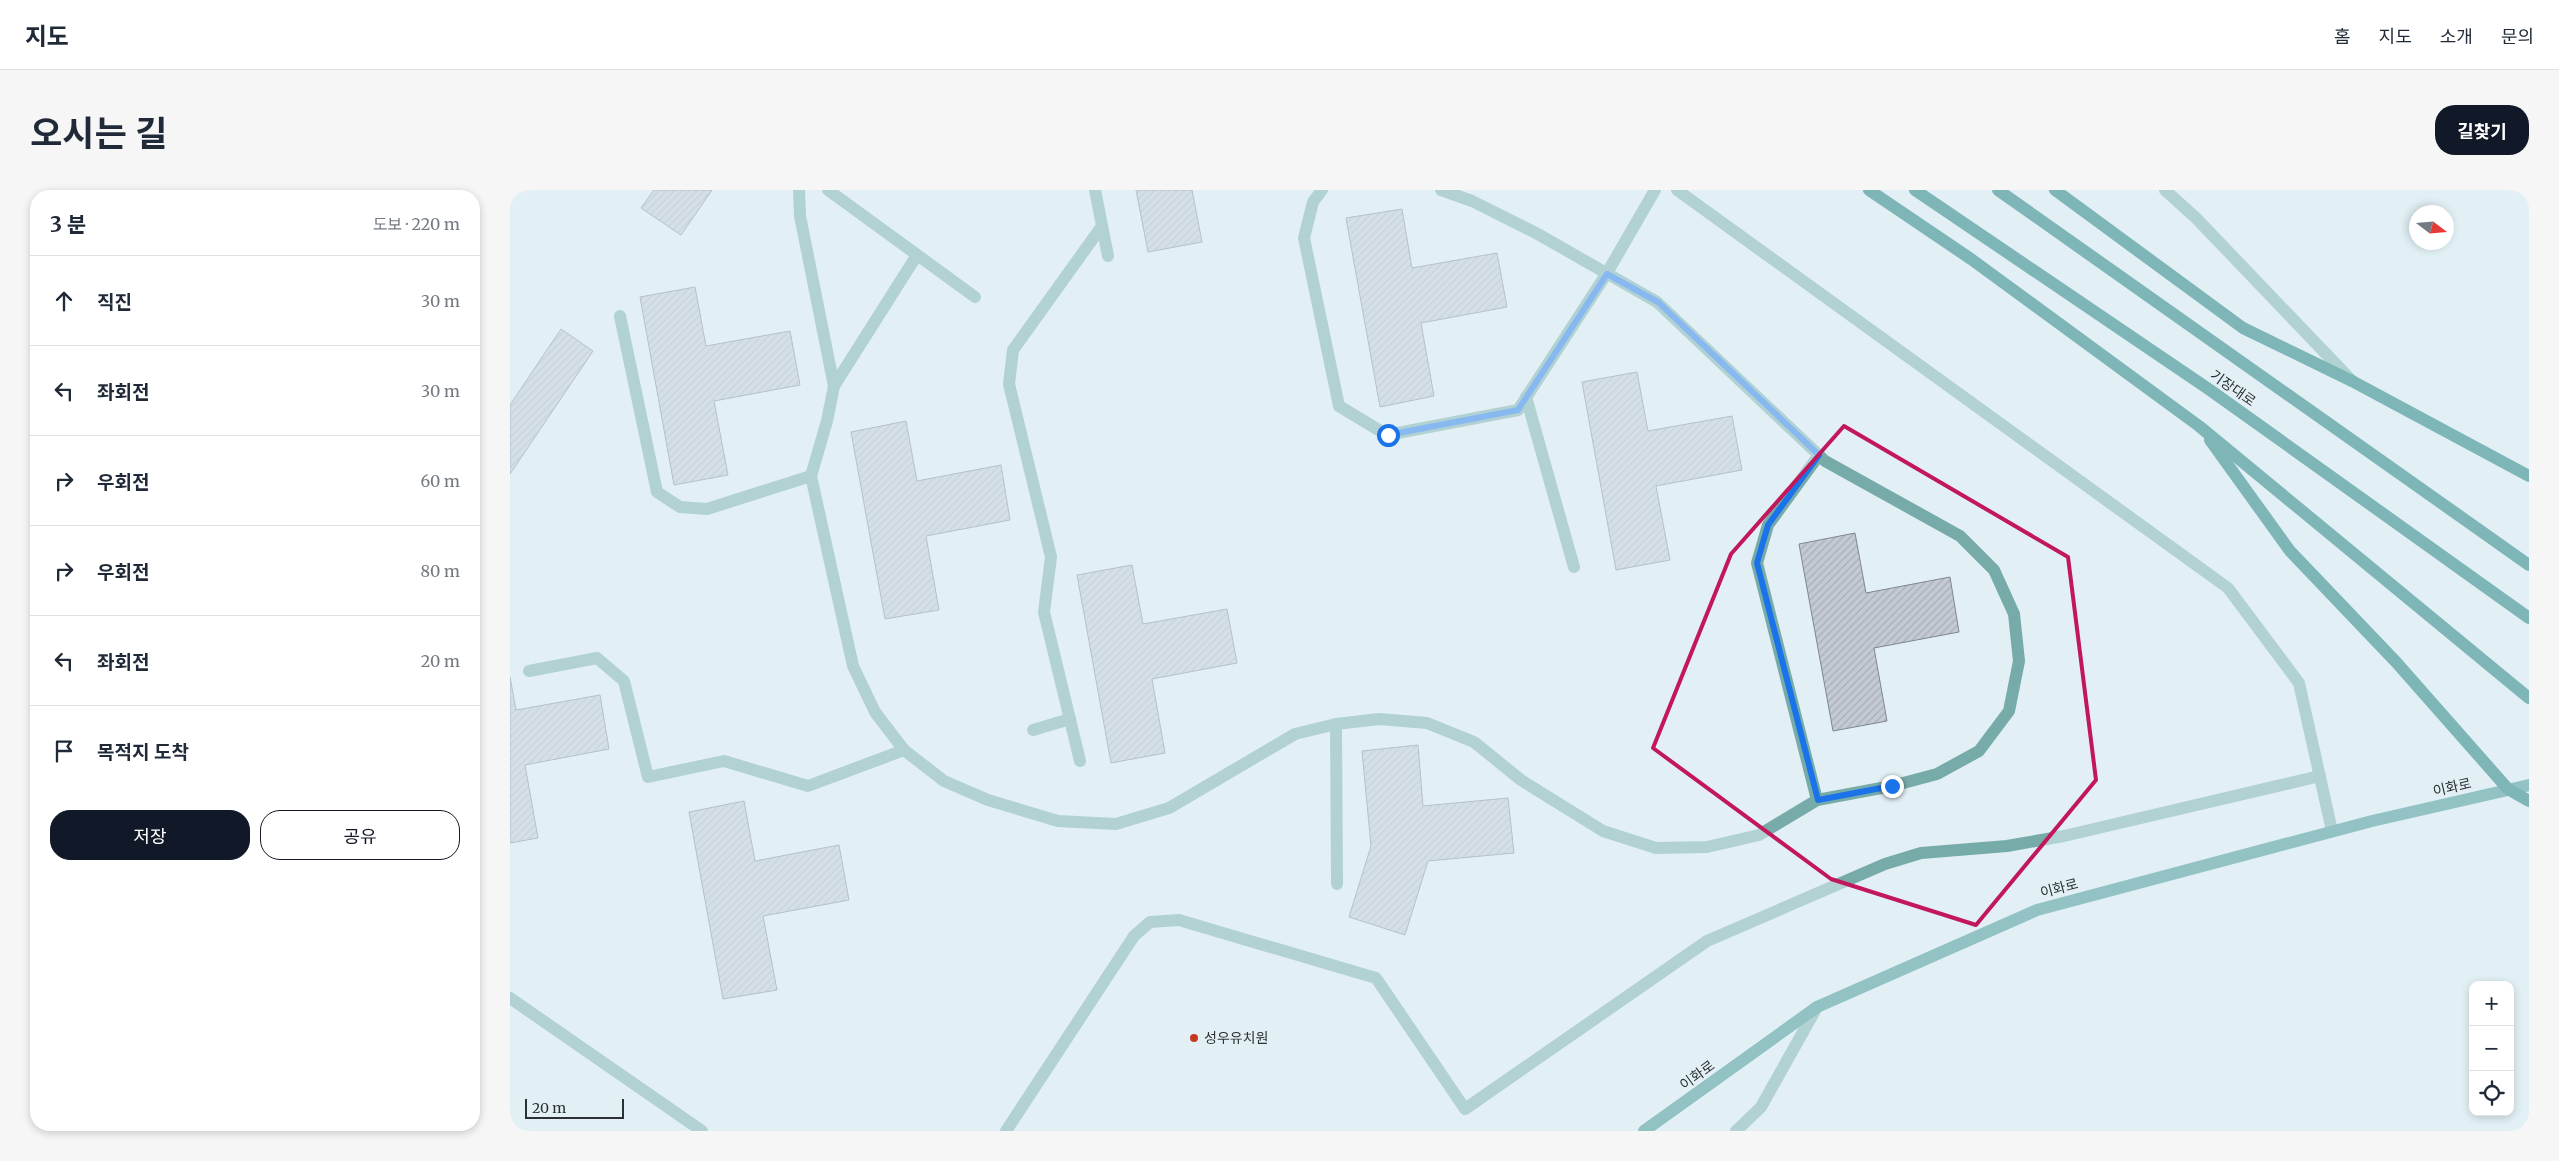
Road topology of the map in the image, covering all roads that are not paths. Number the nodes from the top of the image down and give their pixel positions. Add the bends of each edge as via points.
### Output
1 (799, 190) edge
2 (828, 190) edge
3 (1095, 190) edge
4 (1322, 190) edge
5 (1441, 190) edge
6 (1656, 190) edge
7 (1677, 190) edge
8 (1869, 190) edge
9 (1915, 190) edge
10 (1998, 190) edge
11 (2055, 190) edge
12 (2164, 190) edge
13 (1102, 226) junction
14 (917, 254) junction
15 (1108, 256) dead end
16 (1607, 274) junction
17 (975, 297) dead end
18 (620, 316) dead end
19 (2352, 381) junction
20 (834, 386) junction
21 (1526, 397) junction
22 (2199, 426) junction
23 (1819, 455) junction
24 (2527, 474) edge
25 (811, 476) junction
26 (2529, 565) edge
27 (1574, 567) dead end
28 (2529, 618) edge
29 (529, 671) dead end
30 (2529, 698) edge
31 (1070, 719) junction
32 (1336, 724) junction
33 (1033, 730) dead end
34 (904, 750) junction
35 (1080, 761) dead end
36 (2320, 776) junction
37 (2529, 785) edge
38 (2508, 789) junction
39 (1818, 800) junction
40 (2529, 801) edge
41 (2332, 831) junction
42 (1337, 884) dead end
43 (510, 998) edge
44 (1817, 1007) junction
45 (702, 1131) edge
46 (1006, 1131) edge
47 (1644, 1131) edge
48 (1736, 1131) edge

1 - 20 street via 800,216
2 - 14 street
3 - 13 street
4 - 21 street via 1313,202 1304,238 1339,406 1388,435 1518,410
5 - 16 street via 1472,201 1536,233
6 - 16 street
7 - 36 street via 2228,588 2299,683
8 - 22 main road via 1971,259
9 - 28 main road, 기장대로 via 2210,390
10 - 26 main road, 기장대로
11 - 19 main road via 2243,328
12 - 19 street via 2196,218
13 - 15 street
13 - 31 street via 1013,350 1009,384 1050,557 1044,612
14 - 17 street
14 - 20 street
16 - 21 street
16 - 23 street via 1658,302
18 - 25 street via 657,492 680,507 707,509
19 - 24 main road
20 - 25 street
21 - 27 street
22 - 30 main road
22 - 38 main road via 2290,551 2396,662
23 - 39 street via 1768,525 1757,563
23 - 39 street via 1960,536 1994,570 2014,614 2018,661 2009,711 1979,751 1937,774
25 - 34 street via 854,666 875,712
29 - 34 street via 597,658 624,681 648,777 724,761 808,786
31 - 33 street
31 - 35 street
32 - 34 street via 1295,734 1169,808 1116,824 1058,822 988,800 944,781
32 - 39 street via 1379,719 1427,723 1474,742 1521,780 1603,831 1656,848 1707,847 1759,835
32 - 42 street
36 - 41 street
36 - 46 street via 2064,836 2007,846 1921,853 1884,864 1707,941 1465,1109 1376,978 1179,920 1150,922 1134,936
37 - 38 main road, 이화로
38 - 40 main road
38 - 41 main road, 이화로
41 - 44 main road, 이화로 via 2036,910
43 - 45 street
44 - 47 main road, 이화로
44 - 48 street via 1761,1107

